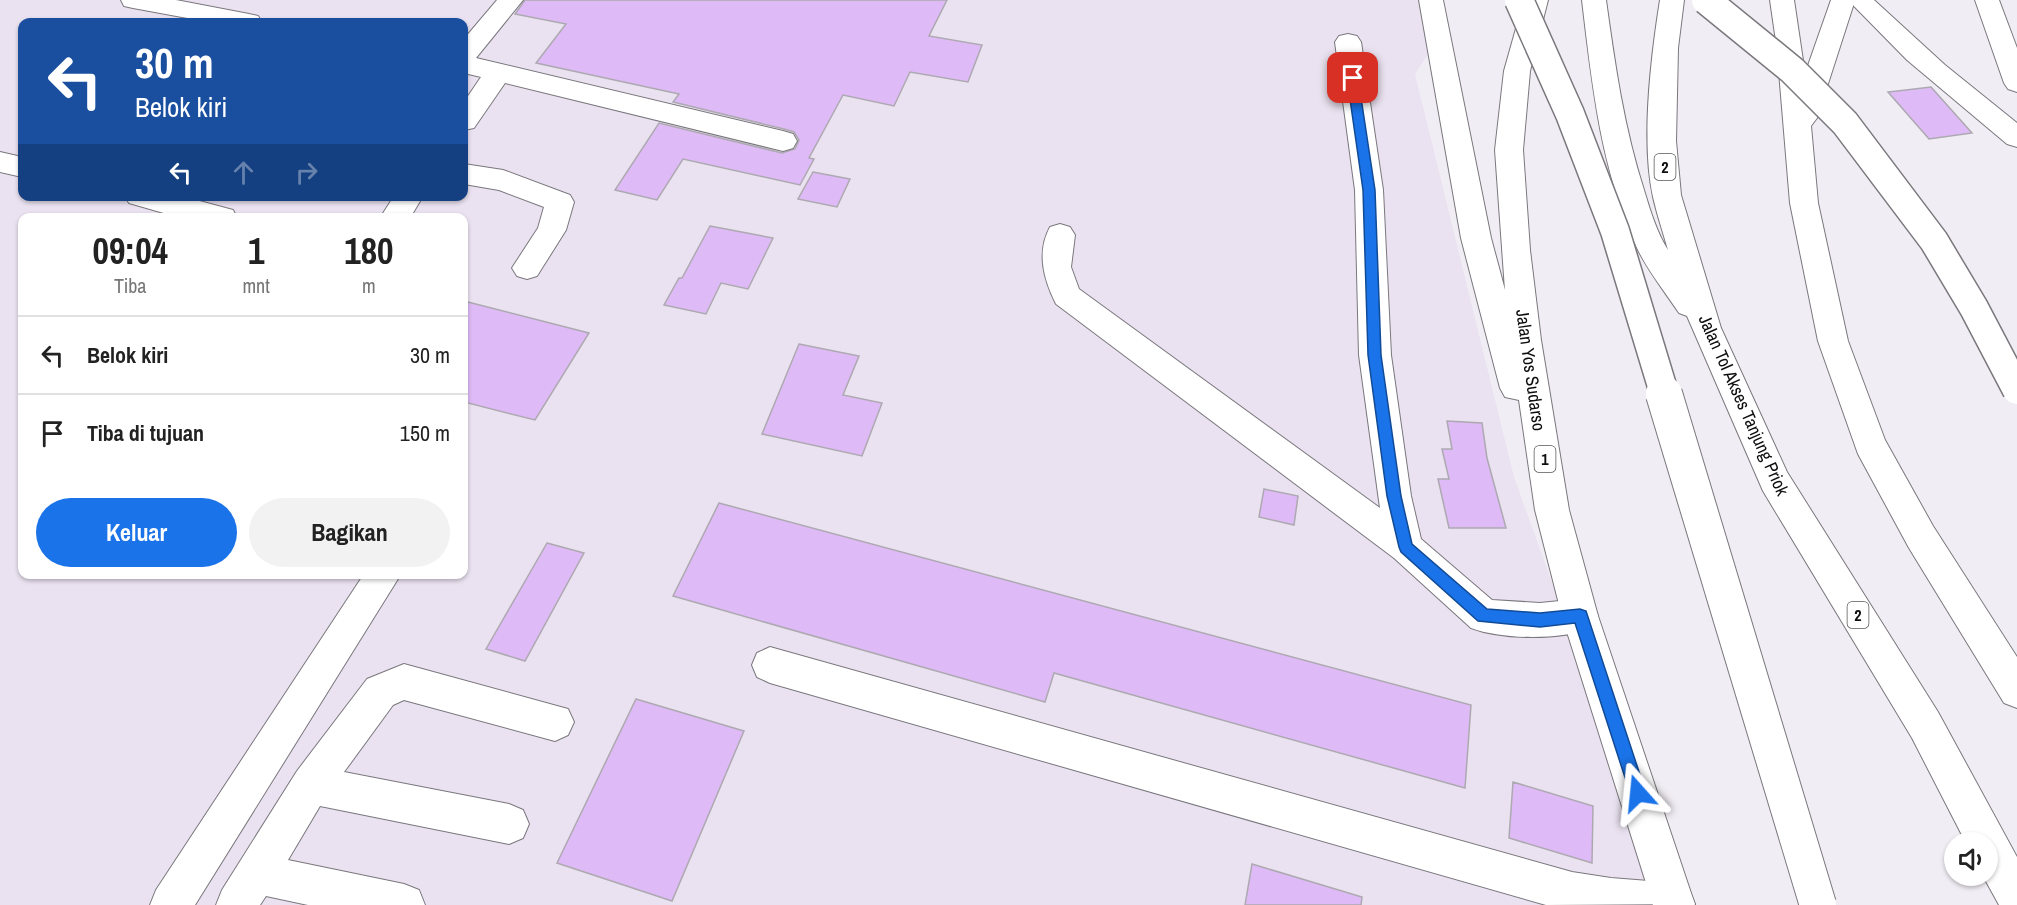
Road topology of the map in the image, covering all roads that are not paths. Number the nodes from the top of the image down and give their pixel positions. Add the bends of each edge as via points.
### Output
1 (133, 0) edge
2 (511, 0) edge
3 (1431, 0) edge
4 (1519, 0) edge
5 (1536, 0) edge
6 (1594, 0) edge
7 (1672, 0) edge
8 (1706, 0) edge
9 (1782, 0) edge
10 (1843, 0) edge
11 (1860, 0) edge
12 (1987, 0) edge
13 (228, 18) edge
14 (1348, 42) dead end
15 (468, 50) edge
16 (468, 65) edge
17 (499, 71) junction
18 (2017, 83) edge
19 (468, 115) edge
20 (1798, 134) junction
21 (2017, 137) edge
22 (783, 141) dead end
23 (0, 162) edge
24 (18, 166) edge
25 (468, 175) edge
26 (158, 201) edge
27 (204, 213) edge
28 (1060, 235) dead end
29 (527, 268) dead end
30 (1706, 328) junction
31 (2017, 390) edge
32 (1552, 510) junction
33 (1406, 547) junction
34 (381, 579) edge
35 (1580, 616) junction
36 (770, 665) dead end
37 (2017, 690) edge
38 (555, 722) dead end
39 (311, 784) junction
40 (509, 824) dead end
41 (247, 889) edge
42 (2017, 898) edge
43 (1674, 904) edge
44 (171, 905) edge
45 (404, 905) edge
46 (1818, 905) edge

1 - 13 main road
2 - 15 main road
3 - 32 main road via 1476,238
4 - 46 main road, bridge via 1575,125 1615,231
5 - 32 main road, Jalan Yos Sudarso / 1 via 1517,71 1509,150 1515,250
6 - 30 main road via 1617,149 1644,232 1661,264
7 - 30 main road, Jalan Tol Akses Tanjung Priok / 2 via 1665,48 1662,141 1667,195
8 - 31 main road, bridge via 1792,70 1845,123 1934,241
9 - 20 main road
10 - 20 main road
11 - 21 main road via 1978,108
12 - 18 main road
14 - 33 main road via 1369,190 1375,355 1394,496
16 - 17 main road
17 - 19 main road
17 - 22 main road
20 - 37 main road via 1804,203 1816,266 1833,341 1866,435 1921,537
23 - 24 main road
25 - 29 main road via 503,180 560,202 552,230
26 - 27 main road
28 - 33 main road via 1056,267 1067,296
30 - 42 main road, Jalan Tol Akses Tanjung Priok / 2 via 1774,481 1925,725
32 - 35 main road, Jalan Yos Sudarso / 1
33 - 35 main road via 1484,616 1540,620
34 - 44 main road
35 - 43 main road, Jalan Yos Sudarso / 1
36 - 43 main road via 1572,892
38 - 39 main road via 404,682 380,692
39 - 40 main road
39 - 41 main road
41 - 45 main road

